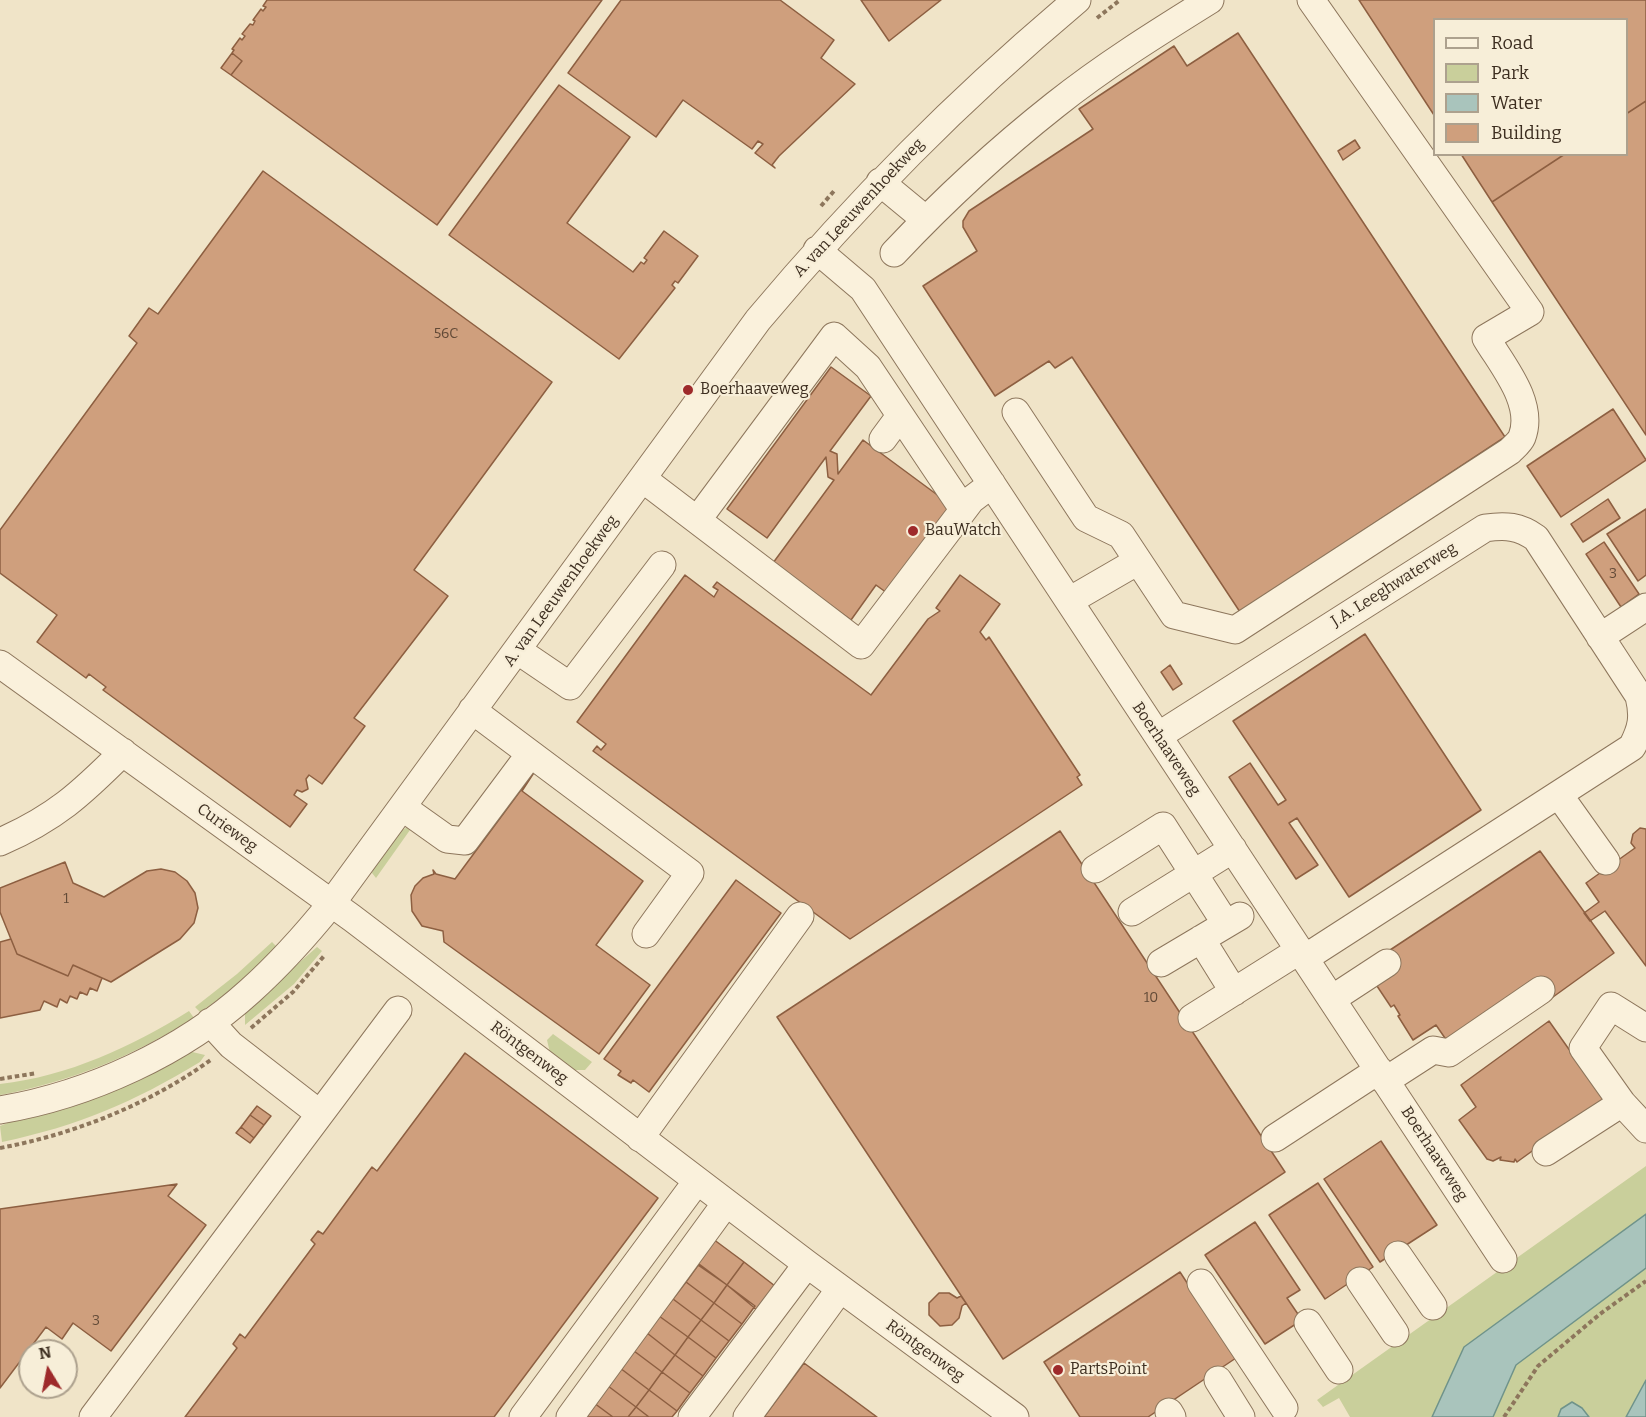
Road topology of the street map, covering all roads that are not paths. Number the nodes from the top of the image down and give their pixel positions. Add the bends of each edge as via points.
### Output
1 (1077, 0) edge
2 (1210, 0) edge
3 (1311, 0) edge
4 (880, 182) junction
5 (926, 220) junction
6 (817, 250) junction
7 (894, 253) dead end
8 (1016, 412) dead end
9 (900, 416) junction
10 (883, 438) dead end
11 (643, 479) junction
12 (992, 484) junction
13 (963, 509) junction
14 (698, 519) junction
15 (1138, 561) junction
16 (662, 565) dead end
17 (1069, 601) junction
18 (1646, 607) edge
19 (1600, 636) junction
20 (517, 650) junction
21 (0, 664) edge
22 (472, 711) junction
23 (1158, 735) junction
24 (1641, 740) edge
25 (123, 752) junction
26 (530, 754) junction
27 (1559, 795) junction
28 (402, 807) junction
29 (0, 842) edge
30 (1233, 849) junction
31 (1606, 861) dead end
32 (1095, 869) dead end
33 (1194, 874) junction
34 (331, 904) junction
35 (1132, 912) dead end
36 (800, 915) dead end
37 (646, 934) dead end
38 (1201, 939) junction
39 (1302, 954) junction
40 (1161, 963) dead end
41 (1388, 963) dead end
42 (1541, 990) dead end
43 (1234, 992) junction
44 (1332, 999) junction
45 (398, 1010) dead end
46 (1192, 1018) dead end
47 (210, 1022) junction
48 (1646, 1028) edge
49 (1382, 1076) junction
50 (1622, 1103) junction
51 (0, 1110) edge
52 (320, 1114) junction
53 (1646, 1129) edge
54 (640, 1138) junction
55 (1275, 1138) dead end
56 (1546, 1152) dead end
57 (697, 1181) junction
58 (726, 1203) junction
59 (1398, 1255) dead end
60 (1503, 1259) dead end
61 (807, 1264) junction
62 (1360, 1281) dead end
63 (1201, 1282) dead end
64 (840, 1289) junction
65 (1433, 1306) dead end
66 (1308, 1323) dead end
67 (1395, 1333) dead end
68 (1339, 1370) dead end
69 (1218, 1380) dead end
70 (1284, 1408) dead end
71 (93, 1417) edge
72 (524, 1417) edge
73 (570, 1417) edge
74 (692, 1417) edge
75 (747, 1417) edge
76 (1015, 1417) edge
77 (1241, 1417) edge

1 - 4 street, A. van Leeuwenhoekweg via 942,119
2 - 5 street via 1055,105
3 - 15 street via 1530,312 1486,338 1518,392 1525,417 1522,438 1510,451 1235,630 1174,615
4 - 5 street
4 - 6 street, A. van Leeuwenhoekweg
5 - 7 street
6 - 11 street, A. van Leeuwenhoekweg via 758,320
6 - 12 street, Boerhaaveweg via 863,289
8 - 15 street via 1086,518 1121,535
9 - 10 street
9 - 13 street
9 - 14 street via 868,367 834,336
11 - 14 street
11 - 20 street, A. van Leeuwenhoekweg
12 - 13 street
12 - 17 street, Boerhaaveweg
13 - 14 street via 861,645
15 - 17 street
16 - 20 street via 570,687
17 - 23 street, Boerhaaveweg
18 - 19 street
19 - 23 street, J.A. Leeghwaterweg via 1536,538 1523,529 1505,525 1485,528
19 - 24 street, J.A. Leeghwaterweg via 1639,696 1643,715
20 - 22 street, A. van Leeuwenhoekweg
21 - 25 street, Curieweg
22 - 26 street
22 - 28 street, A. van Leeuwenhoekweg
23 - 30 street, Boerhaaveweg
24 - 27 street, J.A. Leeghwaterweg
25 - 29 street via 80,796 56,814
25 - 34 street, Curieweg
26 - 28 street via 465,841 447,839
26 - 37 street via 690,873
27 - 31 street
27 - 39 street, J.A. Leeghwaterweg
28 - 34 street, A. van Leeuwenhoekweg
30 - 33 street
30 - 39 street, Boerhaaveweg
32 - 33 street via 1163,826
33 - 35 street
33 - 38 street via 1233,920
34 - 47 street, A. van Leeuwenhoekweg via 292,951 249,993
34 - 54 street, Röntgenweg
36 - 54 street
38 - 40 street
38 - 43 street
39 - 43 street, J.A. Leeghwaterweg
39 - 44 street, Boerhaaveweg
41 - 44 street
42 - 49 street via 1449,1053 1433,1050
43 - 46 street, J.A. Leeghwaterweg
44 - 49 street, Boerhaaveweg
45 - 52 street
47 - 51 street, A. van Leeuwenhoekweg via 108,1079
47 - 52 street via 231,1045
48 - 50 street via 1611,1006 1583,1048
49 - 55 street
49 - 60 street, Boerhaaveweg
50 - 53 street
50 - 56 street
52 - 71 street
54 - 57 street, Röntgenweg
57 - 58 street, Röntgenweg
57 - 72 street
58 - 61 street, Röntgenweg
58 - 73 street
59 - 65 street
61 - 64 street, Röntgenweg
61 - 74 street
62 - 67 street
63 - 70 street
64 - 75 street
64 - 76 street, Röntgenweg
66 - 68 street
69 - 77 street

